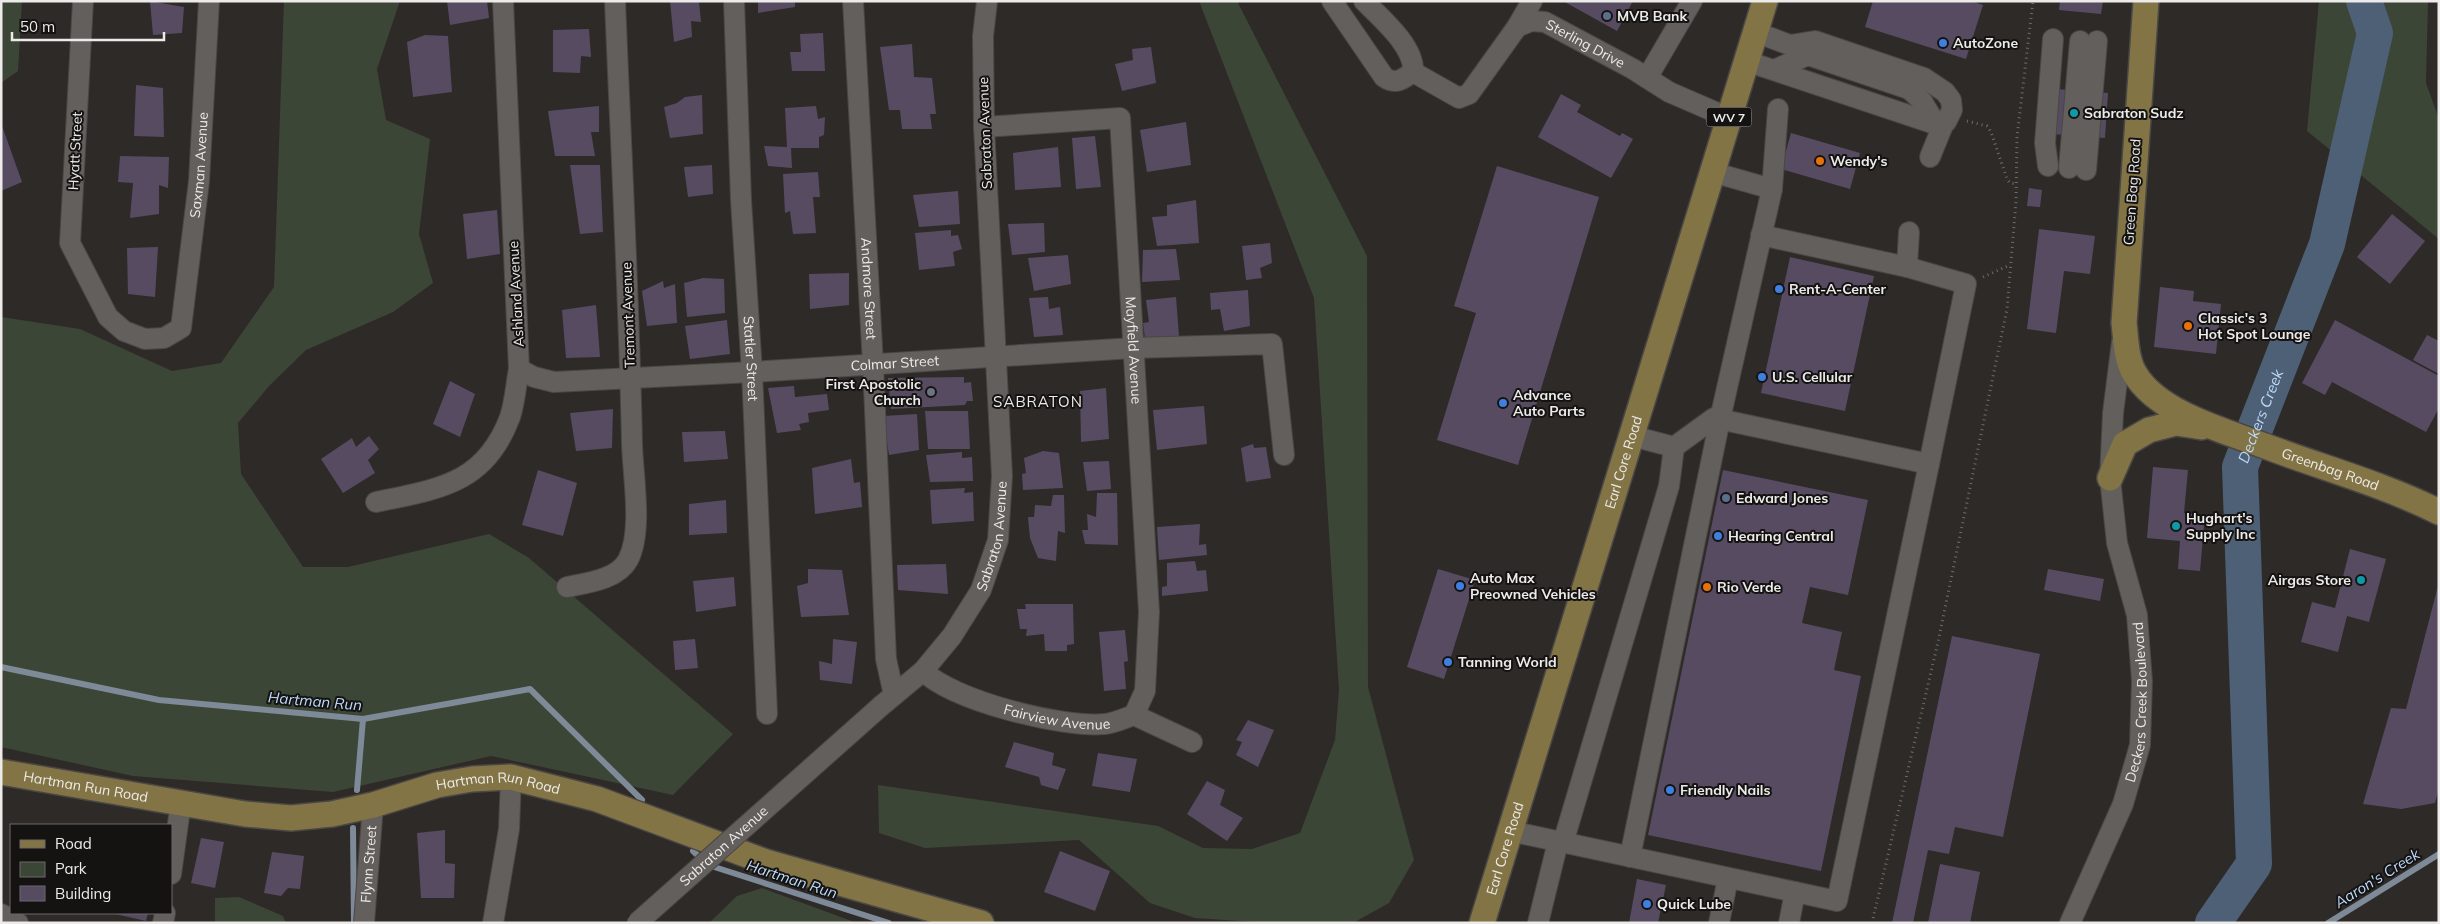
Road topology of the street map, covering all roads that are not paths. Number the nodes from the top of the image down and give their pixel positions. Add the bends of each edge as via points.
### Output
1 (84, 1) edge
2 (209, 1) edge
3 (503, 1) edge
4 (614, 1) edge
5 (734, 1) edge
6 (853, 1) edge
7 (987, 1) edge
8 (1332, 1) edge
9 (1364, 1) edge
10 (1532, 1) edge
11 (1692, 1) edge
12 (1765, 1) edge
13 (2146, 1) edge
14 (1517, 27) junction
15 (1755, 32) junction
16 (2053, 38) dead end
17 (2088, 41) dead end
18 (1746, 61) junction
19 (1413, 72) junction
20 (1647, 78) junction
21 (1778, 109) dead end
22 (1729, 118) junction
23 (1942, 121) junction
24 (984, 127) junction
25 (1930, 157) dead end
26 (2048, 166) dead end
27 (2078, 169) dead end
28 (1712, 172) junction
29 (1772, 189) junction
30 (1909, 232) dead end
31 (1761, 235) junction
32 (1907, 267) junction
33 (2124, 323) junction
34 (181, 328) joint
35 (1133, 348) junction
36 (996, 356) junction
37 (873, 364) junction
38 (520, 368) junction
39 (752, 372) junction
40 (631, 377) junction
41 (1720, 419) junction
42 (2217, 430) junction
43 (1632, 436) junction
44 (1674, 447) junction
45 (1284, 455) dead end
46 (1929, 464) junction
47 (2110, 478) junction
48 (376, 502) dead end
49 (2439, 512) edge
50 (567, 586) dead end
51 (923, 672) junction
52 (887, 701) junction
53 (767, 714) dead end
54 (1134, 715) junction
55 (1192, 742) dead end
56 (1, 772) edge
57 (511, 777) junction
58 (181, 802) junction
59 (373, 805) junction
60 (1510, 832) junction
61 (1561, 842) junction
62 (1630, 857) junction
63 (172, 867) edge
64 (1728, 878) junction
65 (1795, 892) junction
66 (1, 914) edge
67 (18, 923) edge
68 (364, 923) edge
69 (493, 923) edge
70 (637, 923) edge
71 (982, 923) edge
72 (1482, 923) edge
73 (1538, 923) edge
74 (1719, 923) edge
75 (1789, 923) edge
76 (2070, 923) edge

1 - 34 street, Hyatt Street via 70,243 108,317 124,331 145,339 164,338
2 - 34 street, Saxman Avenue via 199,181
3 - 38 street, Ashland Avenue
4 - 40 street, Tremont Avenue
5 - 39 street, Statler Street via 741,200
6 - 37 street, Andmore Street
7 - 24 street, Sabraton Avenue via 983,36
8 - 19 street via 1384,77 1398,82
9 - 19 street via 1407,48 1414,62
10 - 14 street
11 - 20 street
12 - 15 main road, Earl Core Road / WV 7
13 - 33 main road, Green Bag Road
14 - 19 street via 1469,94 1459,98
14 - 20 street, Sterling Drive via 1531,21 1545,22
15 - 18 main road, Earl Core Road / WV 7
15 - 23 street via 1790,44 1815,40 1924,78 1951,100 1952,110
16 - 26 street via 2046,143
17 - 27 street
18 - 22 main road, Earl Core Road / WV 7
18 - 23 street
20 - 22 street, Sterling Drive
21 - 29 street
22 - 28 main road, Earl Core Road / WV 7
23 - 25 street
24 - 35 street, Mayfield Avenue via 1120,118
24 - 36 street, Sabraton Avenue
28 - 29 street
28 - 43 main road, Earl Core Road / WV 7
29 - 31 street
30 - 32 street
31 - 32 street
31 - 41 street
32 - 46 street via 1966,284
33 - 42 main road, Greenbag Road via 2134,374 2154,397
33 - 47 street, Deckers Creek Boulevard
35 - 36 street, Colmar Street
35 - 45 street, Colmar Street via 1272,344
35 - 54 street, Mayfield Avenue via 1149,612 1145,691
36 - 37 street, Colmar Street
36 - 51 street, Sabraton Avenue via 1002,476 998,540 981,590 952,636
37 - 39 street, Colmar Street
37 - 52 street, Andmore Street
38 - 40 street, Colmar Street via 534,377 554,382
38 - 48 street, Ashland Avenue via 510,416 496,447 471,474 434,490
39 - 40 street, Colmar Street
39 - 53 street, Statler Street
40 - 50 street, Tremont Avenue via 633,546 627,562 614,573 593,582
41 - 44 street via 1714,418
41 - 46 street
41 - 62 street
42 - 47 main road via 2176,423 2149,430 2125,444
42 - 49 main road, Greenbag Road via 2406,496
43 - 44 street
43 - 60 main road, Earl Core Road / WV 7
44 - 61 street via 1669,486
46 - 65 street via 1837,900
47 - 76 street, Deckers Creek Boulevard via 2117,543 2138,615 2142,681 2140,745 2123,804
51 - 52 street, Sabraton Avenue
51 - 54 street, Fairview Avenue via 943,686 976,699 1053,722 1105,724
52 - 70 street, Sabraton Avenue, bridge
54 - 55 street
56 - 58 main road, Hartman Run Road
57 - 59 main road, Hartman Run Road via 437,785
57 - 69 street via 509,829
57 - 71 main road, Hartman Run Road via 597,799 766,862
58 - 59 main road, Hartman Run Road via 245,814 291,818
58 - 63 street
59 - 68 street, Flynn Street
60 - 61 street
60 - 72 main road, Earl Core Road / WV 7
61 - 62 street
61 - 73 street
62 - 64 street
64 - 65 street
64 - 74 street
65 - 75 street
66 - 67 street

